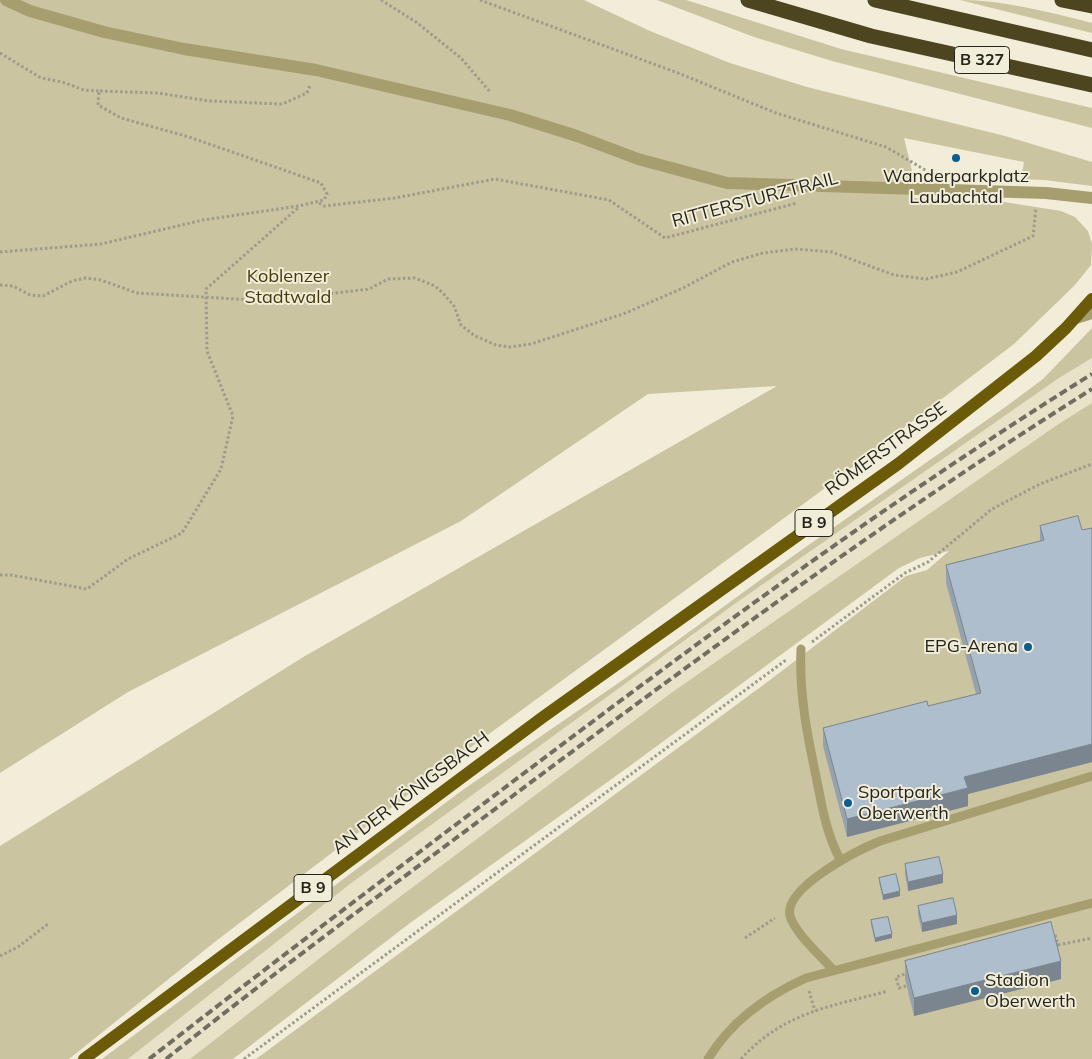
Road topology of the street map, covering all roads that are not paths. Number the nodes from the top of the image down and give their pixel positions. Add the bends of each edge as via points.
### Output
1 (6, 0) edge
2 (748, 0) edge
3 (875, 0) edge
4 (1062, 0) edge
5 (1092, 6) edge
6 (1092, 50) edge
7 (1092, 85) edge
8 (1074, 196) junction
9 (1092, 198) edge
10 (1092, 207) edge
11 (1092, 299) edge
12 (1092, 313) edge
13 (1076, 318) junction
14 (801, 649) road end
15 (543, 717) joint
16 (1092, 776) edge
17 (841, 861) junction
18 (1092, 903) edge
19 (833, 970) junction
20 (84, 1059) edge
21 (708, 1059) edge

1 - 8 street via 30,11 104,32 184,49 316,70 510,115 638,159 728,183 954,190 996,187
2 - 7 highway, B 327 via 871,36
3 - 6 highway, B 327
4 - 5 highway
8 - 9 street
8 - 10 street
11 - 13 main road, RÖMERSTRASSE / B 9
12 - 13 street
13 - 15 main road, RÖMERSTRASSE / B 9 via 1004,383 898,464
14 - 17 lane via 801,692 811,749 827,829
15 - 20 main road, AN DER KÖNIGSBACH / B 9
16 - 17 lane via 880,841
17 - 19 lane via 795,897 790,911 794,926
18 - 19 lane
19 - 21 lane via 794,984 757,1006 731,1028

